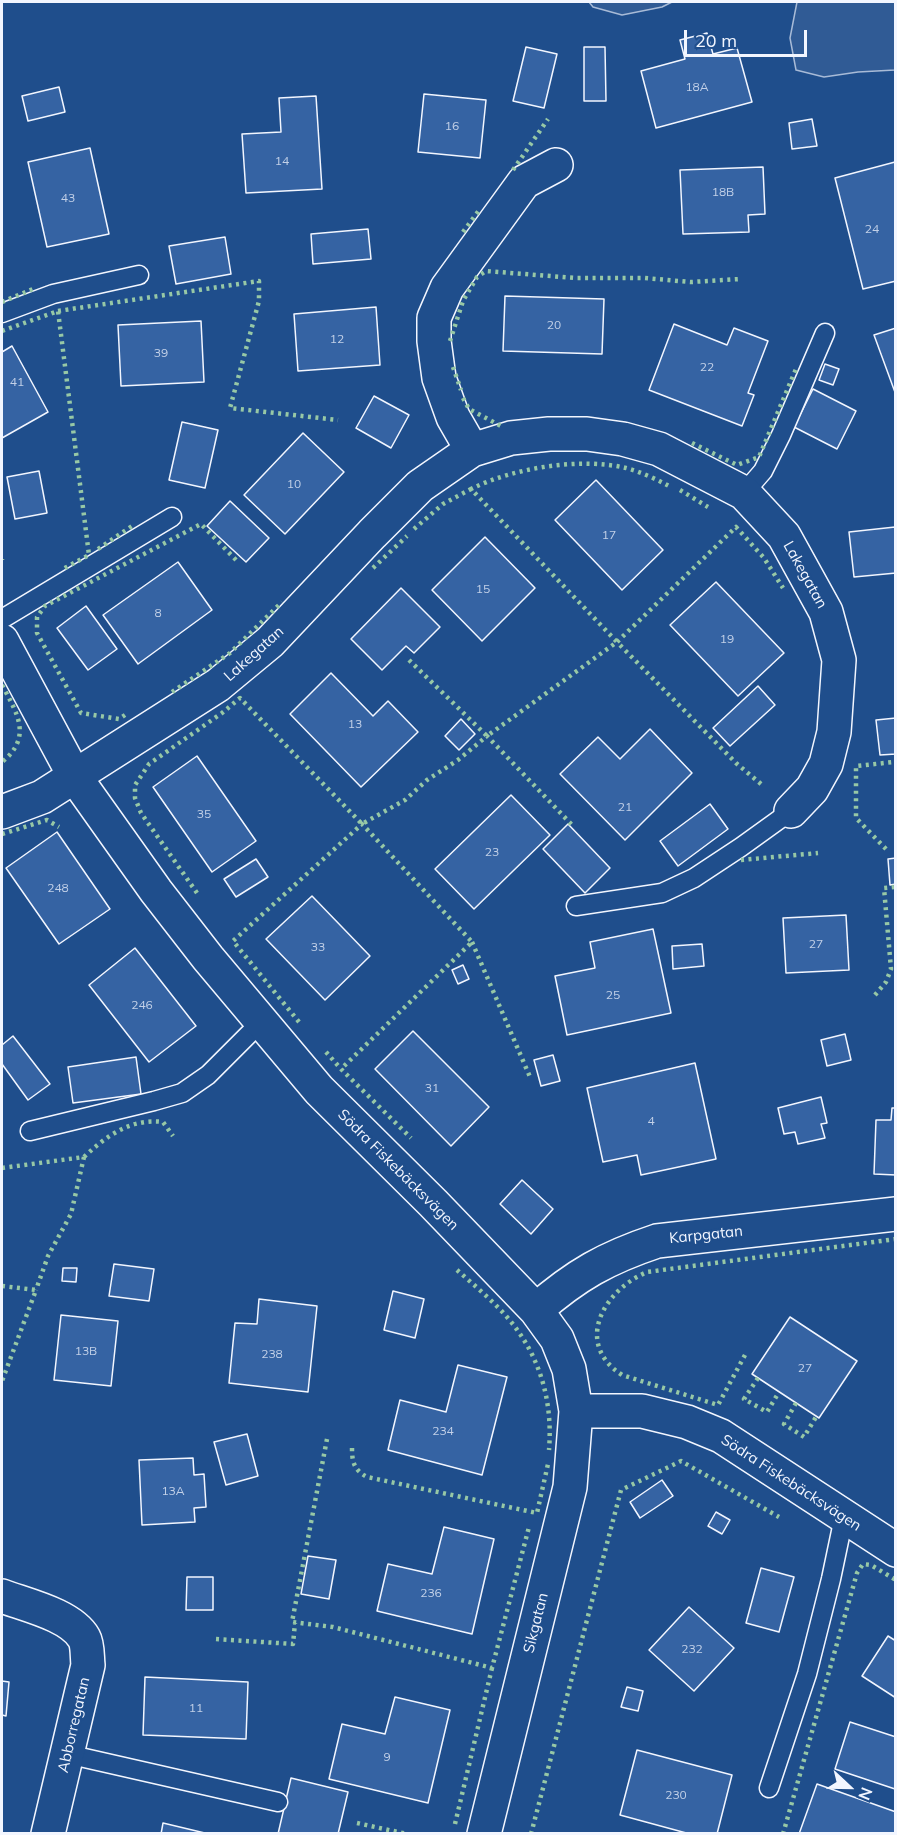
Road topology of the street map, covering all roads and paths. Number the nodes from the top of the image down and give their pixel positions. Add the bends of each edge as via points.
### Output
1 (556, 165) dead end
2 (139, 275) dead end
3 (2, 313) edge
4 (825, 333) dead end
5 (472, 450) junction
6 (744, 493) junction
7 (172, 517) dead end
8 (2, 619) edge
9 (2, 641) edge
10 (75, 777) junction
11 (791, 811) joint
12 (2, 812) edge
13 (576, 906) dead end
14 (261, 1022) junction
15 (30, 1131) dead end
16 (896, 1214) edge
17 (536, 1310) junction
18 (576, 1411) junction
19 (844, 1517) junction
20 (896, 1550) edge
21 (2, 1596) edge
22 (67, 1754) junction
23 (769, 1788) dead end
24 (278, 1802) dead end
25 (48, 1833) edge
26 (484, 1833) edge

1 - 5 street via 524,182 447,288 434,318 439,378 453,417
2 - 3 lane via 53,294
4 - 6 lane via 763,471
5 - 6 street, Lakegatan via 511,438 587,434 659,449
5 - 10 street, Lakegatan via 420,486 270,642 218,685
6 - 11 street, Lakegatan via 783,536 805,573 826,612 839,660 834,732 826,764 812,789
7 - 8 lane
9 - 10 street, Södra Fiskebäcksvägen
10 - 12 street, Lakegatan via 42,797
10 - 14 street, Södra Fiskebäcksvägen via 156,891
11 - 13 lane, Lakegatan via 703,872 662,893
14 - 15 lane via 208,1075 182,1093
14 - 17 street, Södra Fiskebäcksvägen via 319,1090
16 - 17 street, Karpgatan via 657,1241 620,1253 584,1272
17 - 18 street, Södra Fiskebäcksvägen via 569,1369
18 - 19 street, Södra Fiskebäcksvägen via 642,1411 687,1422 721,1437
18 - 26 street, Sikgatan via 570,1486
19 - 20 street, Södra Fiskebäcksvägen
19 - 23 lane via 807,1674
21 - 22 street, Abborregatan via 76,1626 86,1640 88,1665
22 - 24 lane
22 - 25 street, Abborregatan

